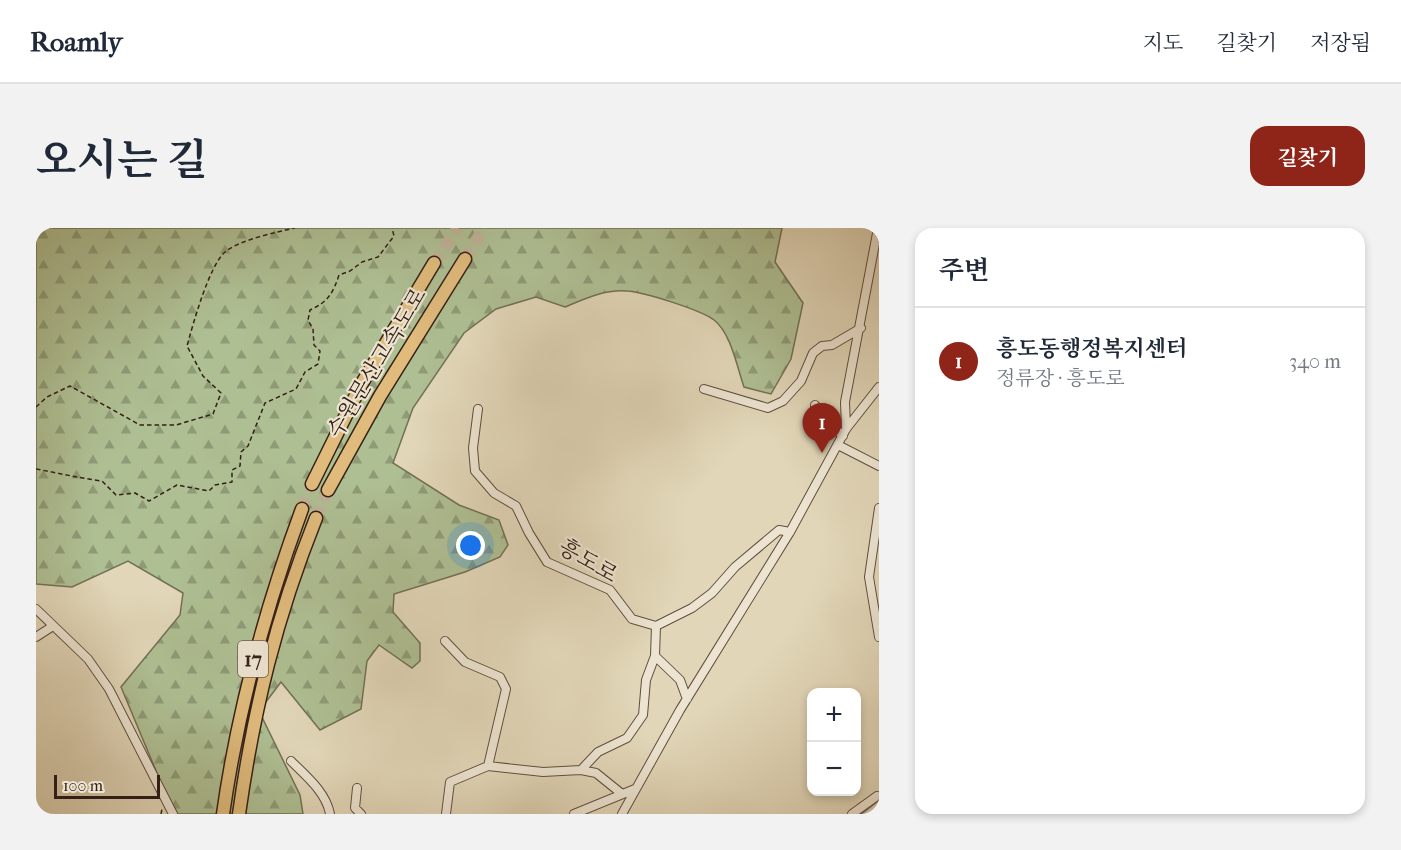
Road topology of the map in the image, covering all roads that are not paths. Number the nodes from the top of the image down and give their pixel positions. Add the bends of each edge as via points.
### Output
1 (878, 228) edge
2 (465, 259) tunnel mouth
3 (434, 263) tunnel mouth
4 (861, 328) junction
5 (879, 387) edge
6 (704, 389) dead end
7 (815, 405) dead end
8 (478, 409) dead end
9 (844, 432) junction
10 (838, 445) junction
11 (879, 466) edge
12 (312, 484) tunnel mouth
13 (328, 489) tunnel mouth
14 (879, 508) edge
15 (302, 509) tunnel mouth
16 (316, 518) tunnel mouth
17 (790, 532) junction
18 (36, 609) edge
19 (53, 626) junction
20 (657, 626) junction
21 (36, 637) edge
22 (879, 637) edge
23 (445, 641) dead end
24 (655, 656) junction
25 (687, 699) junction
26 (291, 761) dead end
27 (488, 766) junction
28 (581, 770) junction
29 (357, 789) dead end
30 (635, 789) junction
31 (622, 794) junction
32 (877, 796) dead end
33 (173, 814) edge
34 (224, 814) edge
35 (239, 814) edge
36 (330, 814) edge
37 (361, 814) edge
38 (446, 814) edge
39 (574, 814) edge
40 (622, 814) edge
41 (852, 814) edge

1 - 4 street
2 - 13 highway, 수원문산고속도로
3 - 12 highway, 수원문산고속도로 via 362,385
4 - 6 street via 813,353 801,381 783,401 768,408
4 - 9 street via 845,402
5 - 9 street
7 - 9 street via 822,417
8 - 20 street, 흥도로 via 472,448 475,471 494,493 516,506 547,562 610,590 632,619
9 - 10 street
10 - 11 street
10 - 17 street
14 - 22 street via 869,577
15 - 34 highway, 17 via 281,564 249,675
16 - 35 highway, 17 via 277,625
17 - 20 street via 779,530 735,567 712,593
17 - 25 street
18 - 19 street
19 - 21 street
19 - 33 street via 88,659 109,689
20 - 24 street
23 - 27 street via 465,662 500,677 506,689
24 - 25 street via 680,681
24 - 28 street via 646,680 643,715 627,738 598,752
25 - 30 street
26 - 36 street via 313,783
27 - 28 street via 543,772
27 - 38 street via 450,782
28 - 31 street via 597,773
29 - 37 street via 355,808
30 - 31 street
30 - 40 street
31 - 39 street
32 - 41 street

